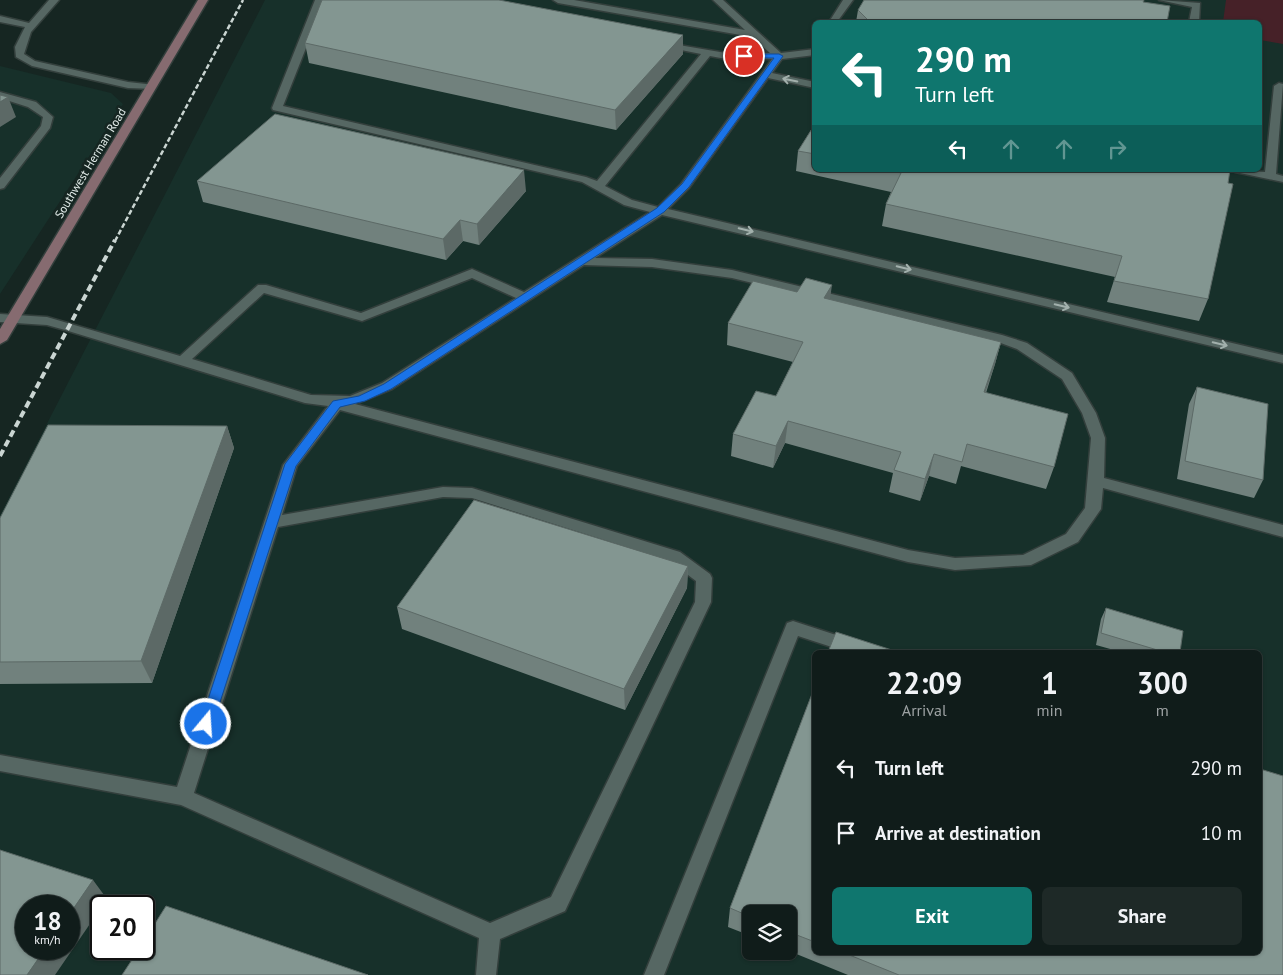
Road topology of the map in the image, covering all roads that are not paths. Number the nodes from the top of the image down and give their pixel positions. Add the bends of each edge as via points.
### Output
1 (54, 0) edge
2 (203, 0) edge
3 (320, 0) edge
4 (558, 0) edge
5 (718, 0) edge
6 (848, 0) edge
7 (1164, 0) edge
8 (0, 19) edge
9 (834, 20) edge
10 (1194, 20) edge
11 (31, 26) junction
12 (753, 34) junction
13 (649, 41) edge
14 (812, 51) edge
15 (707, 53) junction
16 (779, 56) junction
17 (766, 75) junction
18 (812, 83) edge
19 (1279, 86) dead end
20 (151, 87) junction
21 (0, 95) edge
22 (1249, 172) edge
23 (1270, 176) junction
24 (1283, 179) edge
25 (0, 186) edge
26 (598, 187) junction
27 (660, 210) junction
28 (582, 261) junction
29 (525, 297) junction
30 (6, 319) edge
31 (0, 340) edge
32 (1283, 359) edge
33 (182, 361) junction
34 (337, 404) junction
35 (1096, 481) junction
36 (272, 522) junction
37 (1283, 531) edge
38 (861, 650) edge
39 (0, 763) edge
40 (183, 797) junction
41 (490, 933) junction
42 (486, 975) edge
43 (654, 975) edge

1 - 11 lane
2 - 20 main road, Southwest Herman Road
3 - 26 lane via 277,108 586,180
4 - 12 lane
5 - 12 lane
6 - 9 lane
7 - 10 lane via 1197,5
8 - 11 lane
11 - 20 lane via 19,48 19,55 32,63
12 - 16 lane
13 - 15 lane
14 - 16 lane
15 - 16 lane
15 - 26 lane
16 - 17 lane
18 -> 17 lane
17 - 27 lane via 686,186
19 - 23 lane
20 - 30 main road, Southwest Herman Road
21 - 25 lane via 30,102 48,117 46,126
22 - 23 lane
23 - 24 lane
26 - 27 lane via 628,203
27 - 28 lane
27 -> 32 lane
28 - 29 lane
28 - 35 lane via 652,263 732,274 1022,346 1068,376 1089,413 1098,438
29 - 33 lane via 472,273 362,317 262,288
29 - 34 lane via 387,386 361,399
30 - 31 main road, Southwest Herman Road
30 - 33 lane via 46,321
33 - 34 lane via 310,400
34 - 35 lane via 908,556 955,564 1025,561 1072,538 1092,509
34 - 36 lane via 290,464
35 - 37 lane
36 - 40 lane
36 - 41 lane via 443,492 472,493 674,556 704,578 703,602 558,904
38 - 43 lane via 794,628
39 - 40 lane
40 - 41 lane
41 - 42 lane

